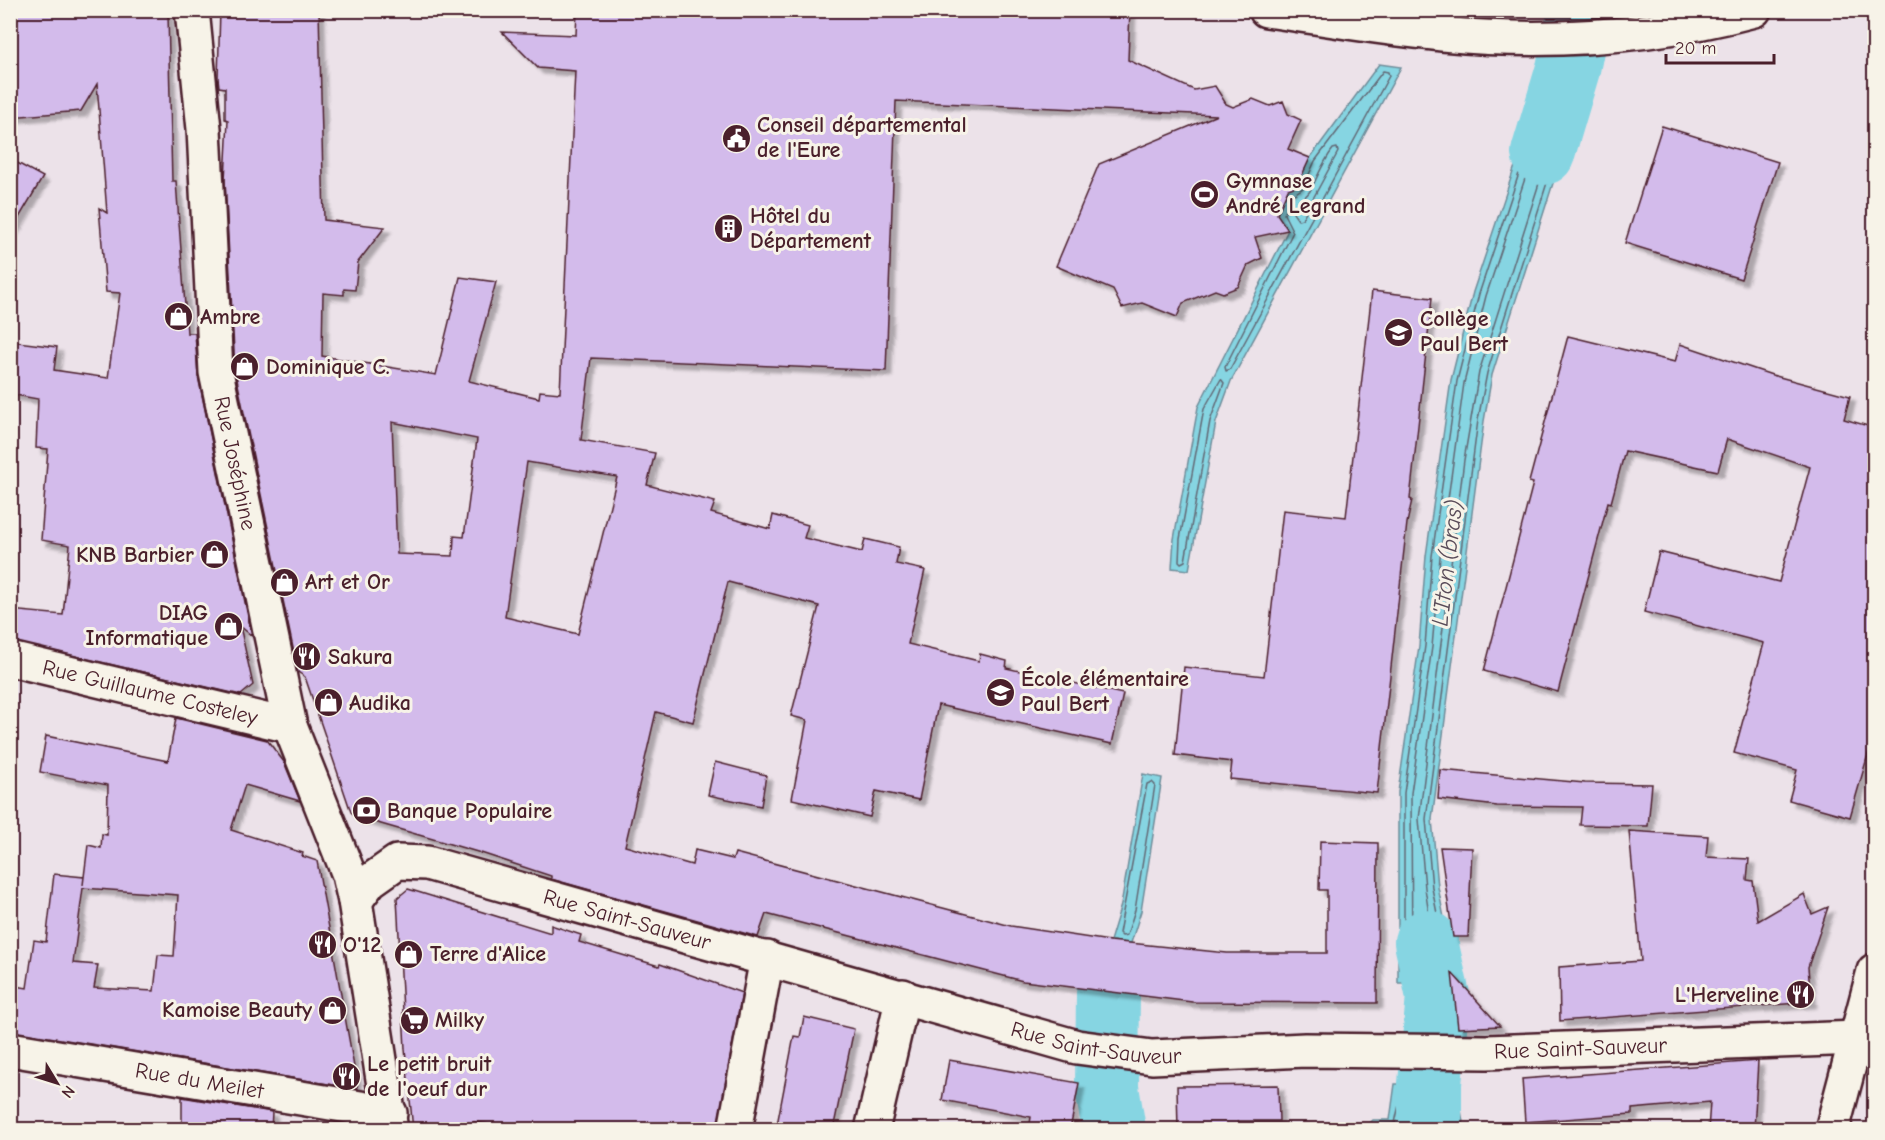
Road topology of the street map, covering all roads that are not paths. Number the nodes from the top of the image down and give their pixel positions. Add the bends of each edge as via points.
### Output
1 (192, 10) edge
2 (1266, 10) edge
3 (1754, 10) edge
4 (10, 659) edge
5 (290, 726) junction
6 (355, 901) junction
7 (767, 957) junction
8 (1875, 971) edge
9 (903, 996) junction
10 (1866, 1038) edge
11 (10, 1049) edge
12 (390, 1121) edge
13 (735, 1130) edge
14 (872, 1130) edge
15 (1832, 1130) edge

1 - 5 street, Rue Joséphine via 204,129 216,372
2 - 3 street via 1441,34 1528,38 1607,36
4 - 5 street, Rue Guillaume Costeley
5 - 6 street, Rue Joséphine via 349,875
6 - 7 street, Rue Saint-Sauveur via 370,881 397,862 427,863
6 - 12 street, Rue Joséphine
7 - 9 street, Rue Saint-Sauveur
7 - 13 street
8 - 10 street
9 - 10 street, Rue Saint-Sauveur via 1091,1050 1152,1057 1305,1050 1487,1052
9 - 14 street
10 - 15 street
11 - 12 street, Rue du Meilet

